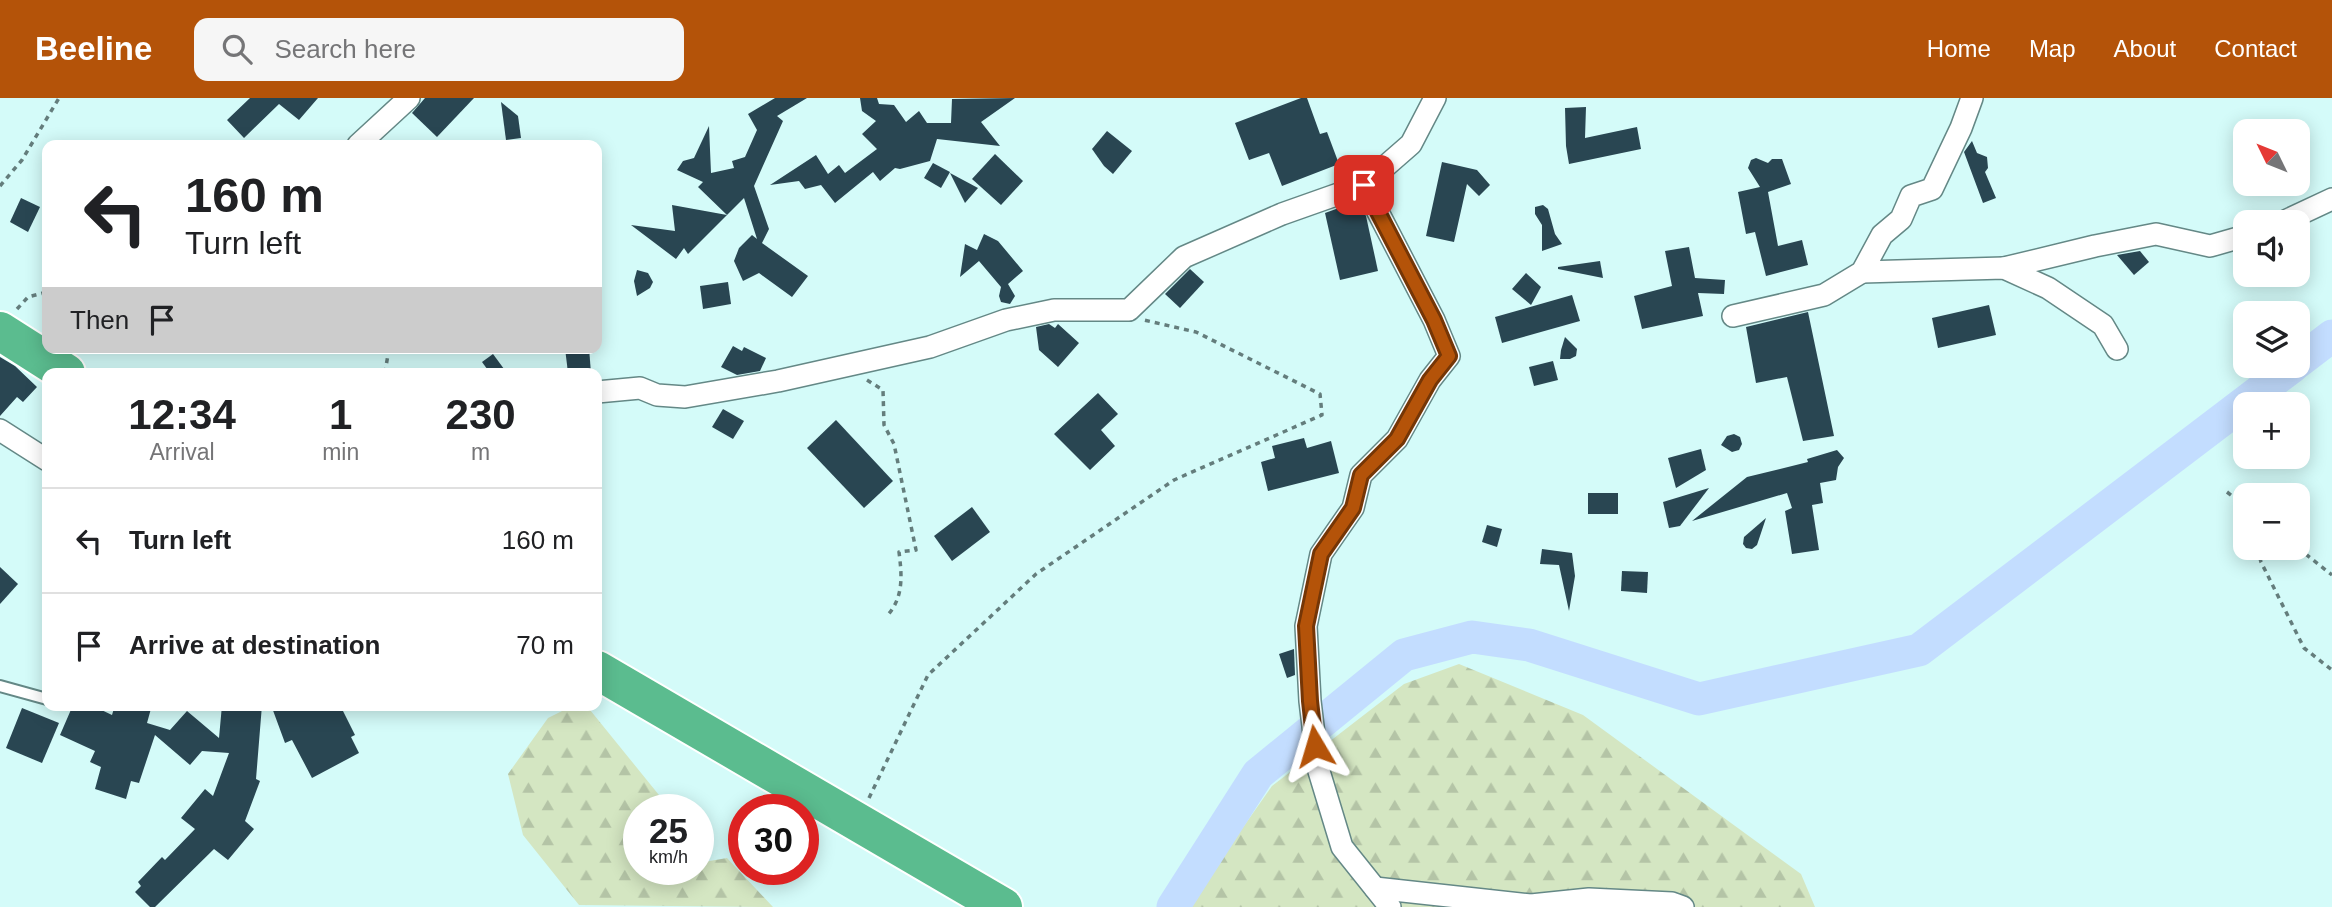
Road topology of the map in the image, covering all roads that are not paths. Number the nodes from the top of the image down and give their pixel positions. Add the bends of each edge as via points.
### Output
1 (410, 98) edge
2 (1435, 98) edge
3 (1972, 98) edge
4 (364, 140) edge
5 (1364, 185) junction
6 (2332, 199) edge
7 (2309, 210) edge
8 (2233, 239) edge
9 (2004, 268) junction
10 (1862, 272) junction
11 (1733, 316) dead end
12 (5, 324) edge
13 (2117, 349) dead end
14 (42, 354) edge
15 (42, 354) edge
16 (60, 368) edge
17 (602, 392) edge
18 (0, 430) edge
19 (42, 457) edge
20 (602, 673) edge
21 (0, 686) edge
22 (42, 698) edge
23 (1375, 888) junction
24 (1003, 907) edge
25 (1390, 907) edge
26 (1684, 907) edge

1 - 4 street
2 - 5 street via 1411,144
3 - 10 street via 1931,189 1911,196 1901,219 1882,235
5 - 17 street via 1282,214 1184,257 1129,310 1054,310 1006,320 930,347 685,397 657,396 640,388
5 - 23 street via 1449,356 1397,439 1361,475 1353,508 1321,554 1306,626 1318,768 1342,847
6 - 7 street
8 - 9 street via 2210,246 2156,234
9 - 10 street
9 - 13 street via 2048,288 2103,325
10 - 11 street via 1824,295
12 - 15 highway
14 - 16 highway
18 - 19 street
20 - 24 highway
21 - 22 lane
23 - 25 street
23 - 26 street via 1531,905 1589,899 1672,902

